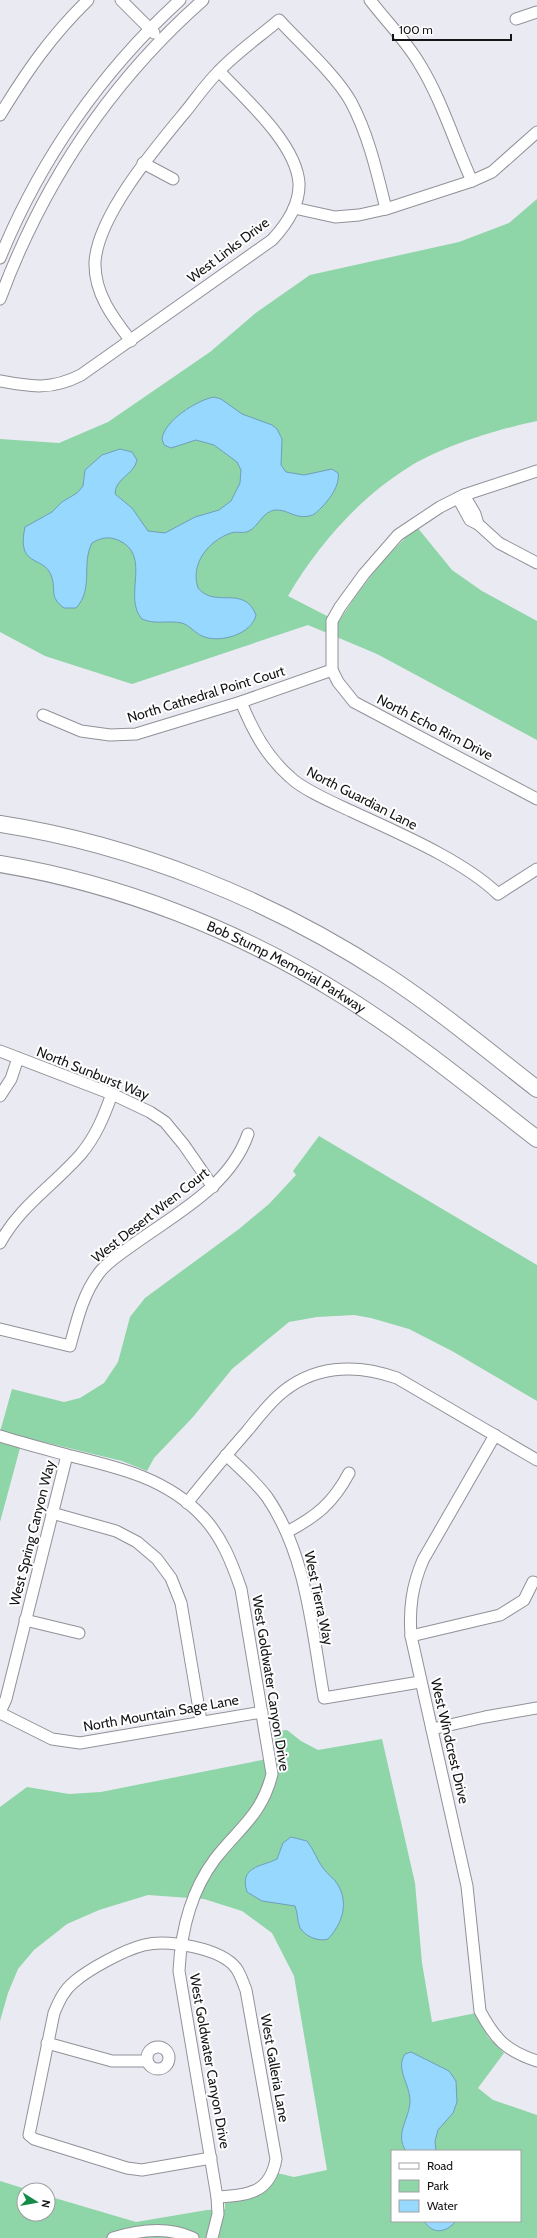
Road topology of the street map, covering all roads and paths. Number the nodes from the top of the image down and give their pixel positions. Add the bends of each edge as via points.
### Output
1 (88, 0) edge
2 (120, 0) edge
3 (180, 0) edge
4 (203, 0) edge
5 (370, 0) edge
6 (537, 12) edge
7 (516, 19) dead end
8 (150, 28) junction
9 (160, 40) junction
10 (218, 71) junction
11 (0, 115) edge
12 (537, 132) edge
13 (143, 162) junction
14 (173, 180) dead end
15 (472, 181) junction
16 (294, 208) junction
17 (386, 209) junction
18 (0, 258) edge
19 (0, 299) edge
20 (131, 341) junction
21 (0, 381) edge
22 (537, 471) edge
23 (461, 496) junction
24 (537, 563) edge
25 (332, 670) junction
26 (241, 702) junction
27 (43, 715) dead end
28 (537, 799) edge
29 (0, 824) edge
30 (0, 864) edge
31 (537, 869) edge
32 (0, 1051) edge
33 (18, 1058) junction
34 (537, 1089) edge
35 (112, 1094) junction
36 (0, 1096) edge
37 (248, 1134) dead end
38 (537, 1139) edge
39 (213, 1187) junction
40 (0, 1243) edge
41 (0, 1329) edge
42 (495, 1435) junction
43 (0, 1436) edge
44 (67, 1455) junction
45 (226, 1455) junction
46 (537, 1460) edge
47 (349, 1473) dead end
48 (186, 1503) junction
49 (52, 1513) junction
50 (287, 1532) junction
51 (533, 1582) dead end
52 (25, 1620) junction
53 (79, 1633) dead end
54 (410, 1636) junction
55 (420, 1682) junction
56 (537, 1708) edge
57 (0, 1712) edge
58 (262, 1712) junction
59 (201, 1721) junction
60 (432, 1729) junction
61 (180, 1945) junction
62 (47, 2043) junction
63 (147, 2062) dead end
64 (537, 2062) edge
65 (212, 2158) junction
66 (218, 2197) junction
67 (113, 2238) edge
68 (193, 2238) edge
69 (212, 2238) edge

1 - 11 street via 42,50
2 - 8 street
3 - 8 street
4 - 9 street
5 - 15 street via 419,62 441,104 455,145
6 - 7 street
8 - 9 street
8 - 18 street via 104,80 59,142 28,196
9 - 19 street via 114,92 64,163 34,219
10 - 13 street
10 - 16 street, West Links Drive via 279,137 292,160 299,184
10 - 17 street via 279,20 351,101 369,142
12 - 15 street via 492,172
13 - 14 street
13 - 20 street via 99,242 95,263 97,283 106,307
15 - 17 street
16 - 17 street via 335,217
16 - 20 street, West Links Drive via 288,222 272,240
20 - 21 street, West Links Drive via 70,381 44,387
22 - 23 street
23 - 24 street via 470,520 499,543
23 - 25 street via 426,515 398,535 345,600 332,621
25 - 26 street, North Cathedral Point Court
25 - 28 street, North Echo Rim Drive via 354,702
26 - 27 street, North Cathedral Point Court via 136,734 110,736 81,731
26 - 31 street, North Guardian Lane via 253,730 270,757 291,779 331,802 402,834 485,882 498,894
29 - 34 highway via 142,859 206,883 309,930 386,976 473,1038
30 - 38 highway, Bob Stump Memorial Parkway via 81,882 137,899 213,928 275,957 340,993 400,1033
32 - 33 street, North Sunburst Way
33 - 35 street, North Sunburst Way
33 - 36 street via 11,1079
35 - 39 street, North Sunburst Way via 165,1122
35 - 40 street via 101,1122 88,1144 67,1169 17,1216
37 - 39 street, West Desert Wren Court via 231,1167
39 - 41 street, West Desert Wren Court via 100,1271 90,1286 79,1312 70,1346
42 - 45 street via 398,1378 378,1371 342,1368 313,1374 287,1388 276,1397
42 - 46 street
42 - 54 street, West Windcrest Drive via 415,1578 409,1613
43 - 44 street, West Goldwater Canyon Drive
44 - 48 street, West Goldwater Canyon Drive via 130,1471 161,1485
44 - 49 street, West Spring Canyon Way
45 - 48 street
45 - 50 street, West Tierra Way via 266,1497
47 - 50 street via 328,1504 313,1518
48 - 58 street, West Goldwater Canyon Drive via 203,1517 214,1531 233,1565 241,1589
49 - 52 street, West Spring Canyon Way
49 - 59 street via 116,1531 130,1538 157,1559 171,1578 180,1602
50 - 55 street, West Tierra Way via 299,1565 324,1698
51 - 54 street via 524,1600 500,1615
52 - 53 street
52 - 57 street, West Spring Canyon Way via 6,1699
54 - 55 street, West Windcrest Drive
55 - 60 street, West Windcrest Drive
56 - 60 street
57 - 59 street, North Mountain Sage Lane via 52,1739 80,1743
58 - 59 street, North Mountain Sage Lane
58 - 61 street, West Goldwater Canyon Drive via 272,1774 266,1794 252,1818 215,1859 204,1876 189,1911
60 - 64 street, West Windcrest Drive via 467,1886 480,2011 496,2038 506,2048
61 - 62 street, West Galleria Lane via 143,1945 116,1957 74,1982 58,2002
61 - 65 street, West Goldwater Canyon Drive via 179,1971 182,1994
61 - 66 street, West Galleria Lane via 219,1955 236,1967 242,1978 276,2159 269,2180 258,2190 248,2194
62 - 63 street via 112,2061
62 - 65 street, West Galleria Lane via 29,2135 34,2139 127,2168 142,2170
65 - 66 street, West Goldwater Canyon Drive
66 - 69 street, West Goldwater Canyon Drive via 218,2214
67 - 68 street via 140,2230 154,2230

